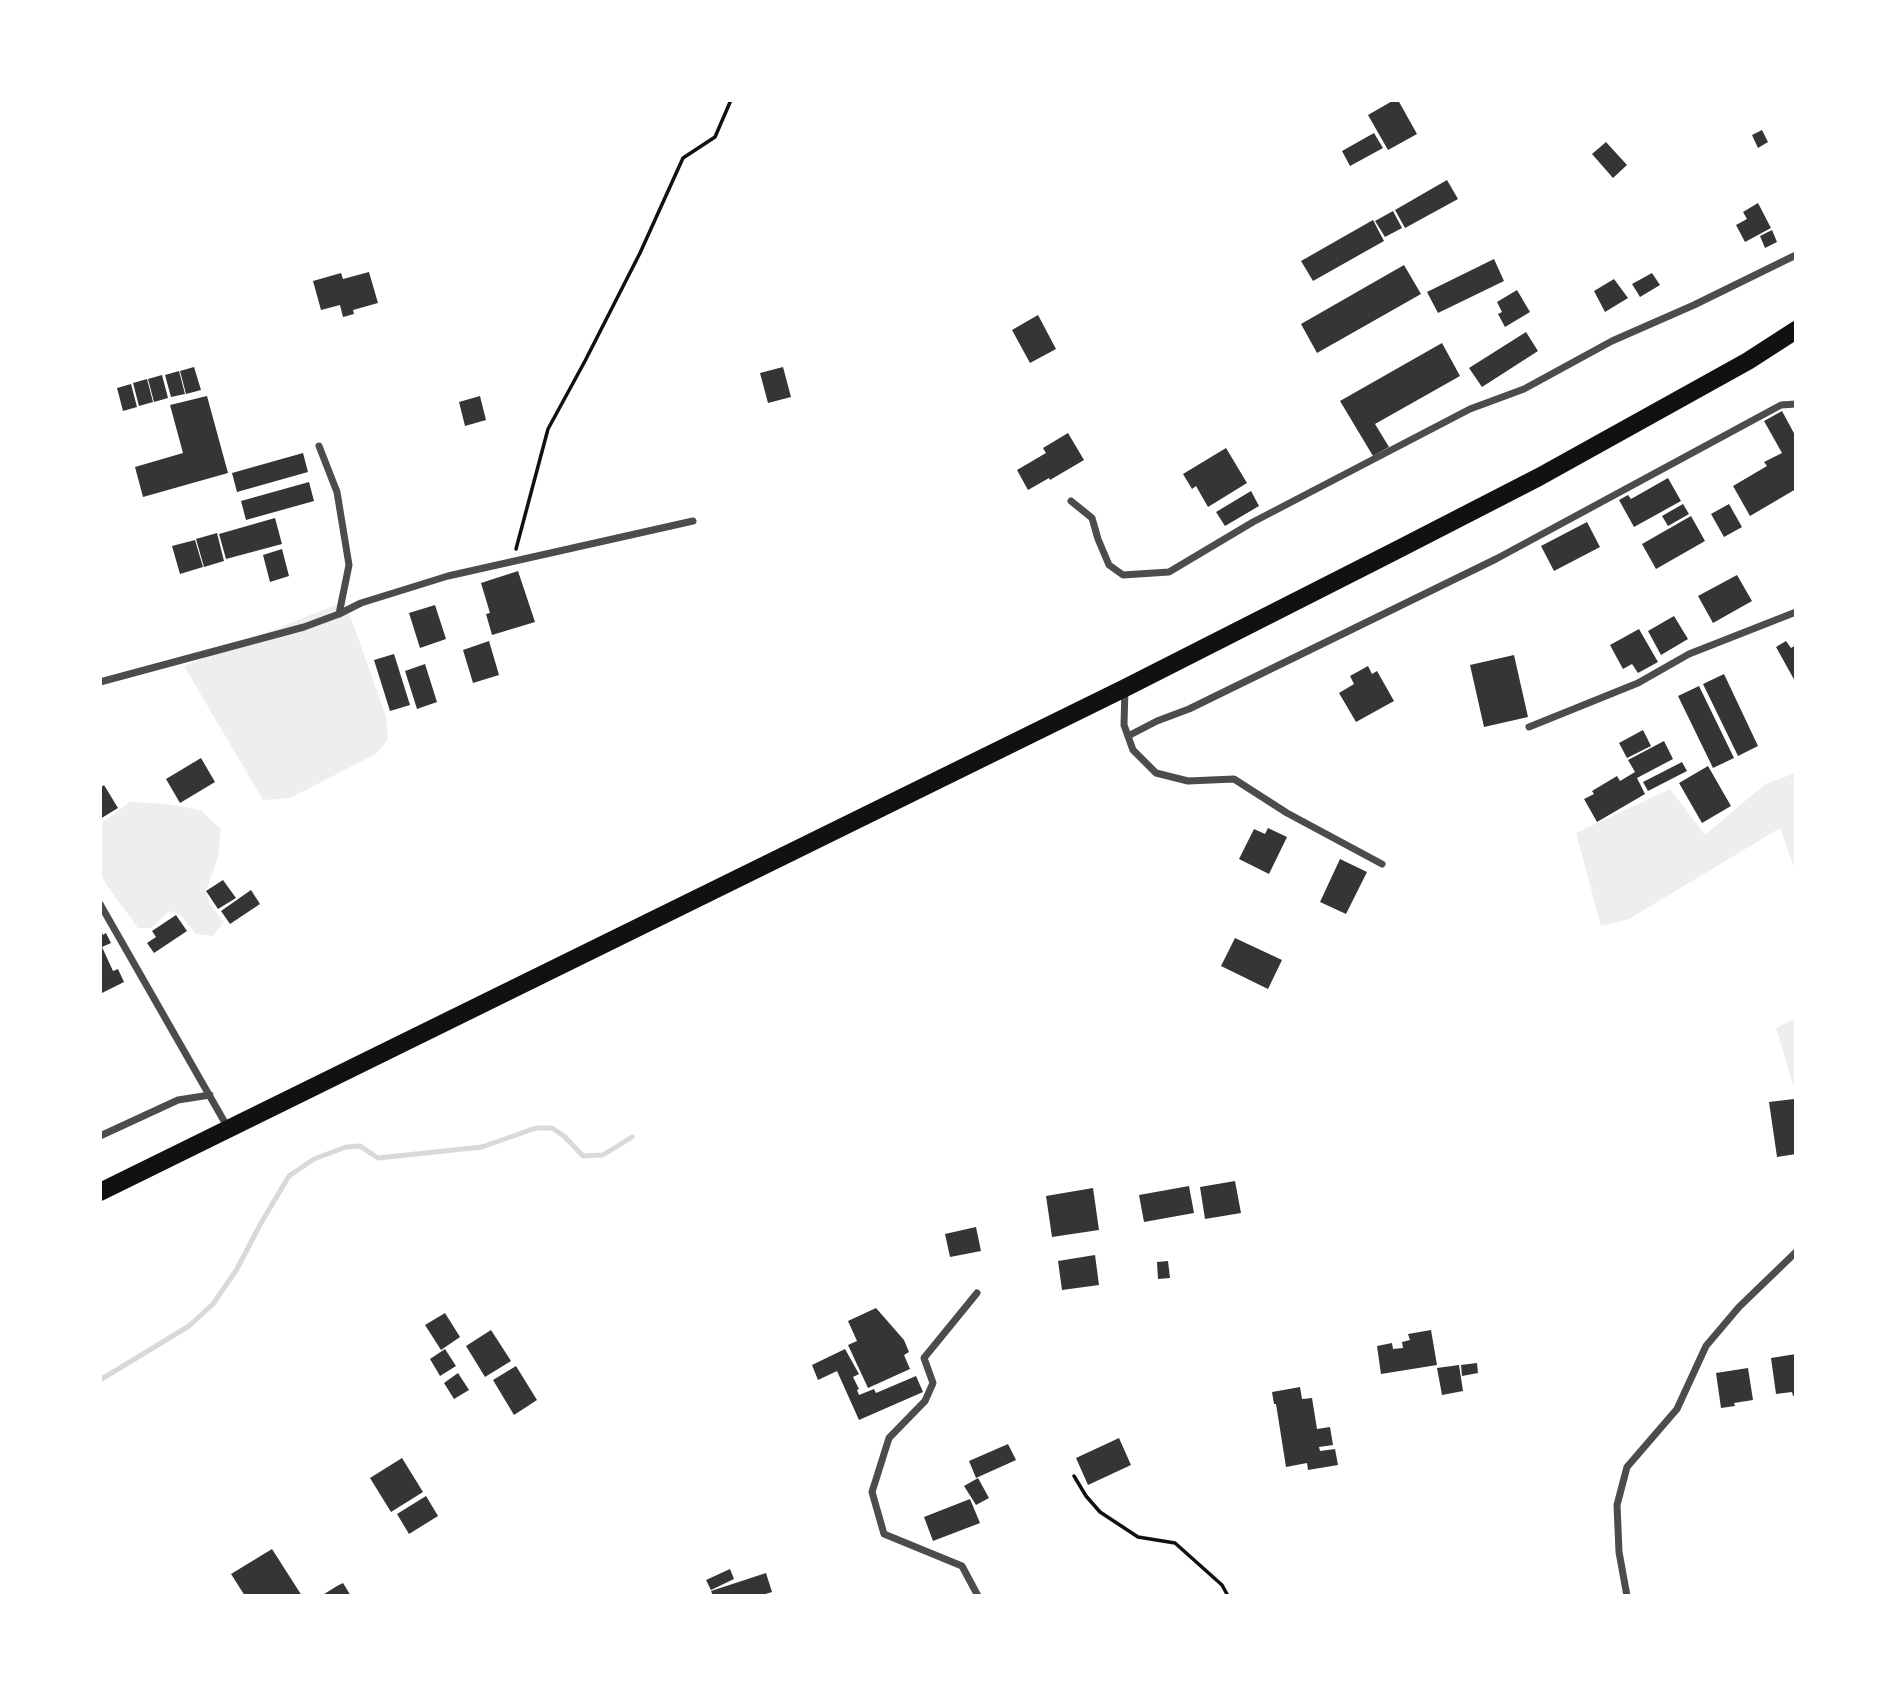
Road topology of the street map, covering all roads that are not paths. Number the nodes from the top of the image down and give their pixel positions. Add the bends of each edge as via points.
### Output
1 (1796, 255) edge
2 (1796, 330) edge
3 (1796, 404) edge
4 (318, 446) dead end
5 (1071, 501) dead end
6 (692, 521) dead end
7 (1796, 612) edge
8 (339, 614) junction
9 (100, 682) edge
10 (1125, 688) junction
11 (1529, 727) dead end
12 (1128, 736) junction
13 (1382, 864) dead end
14 (100, 904) edge
15 (210, 1095) junction
16 (229, 1128) junction
17 (100, 1136) edge
18 (100, 1192) edge
19 (1796, 1252) edge
20 (977, 1293) dead end
21 (978, 1596) edge
22 (1627, 1596) edge

1 - 5 street via 1612,341 1524,389 1470,409 1253,522 1169,572 1123,575 1109,565 1092,518
2 - 10 main road via 1539,477
3 - 12 street via 1781,405 1496,559
4 - 8 street via 337,492 349,565
6 - 8 street via 448,576
7 - 11 street via 1689,654 1638,683
8 - 9 street
10 - 12 street
10 - 16 main road
12 - 13 street via 1133,750 1156,773 1188,781 1234,779
14 - 15 street
15 - 16 street
15 - 17 street via 178,1100
16 - 18 main road
19 - 22 street via 1706,1346 1677,1409 1628,1467 1617,1505
20 - 21 street via 924,1358 933,1383 925,1401 889,1438 872,1492 884,1534 962,1566

